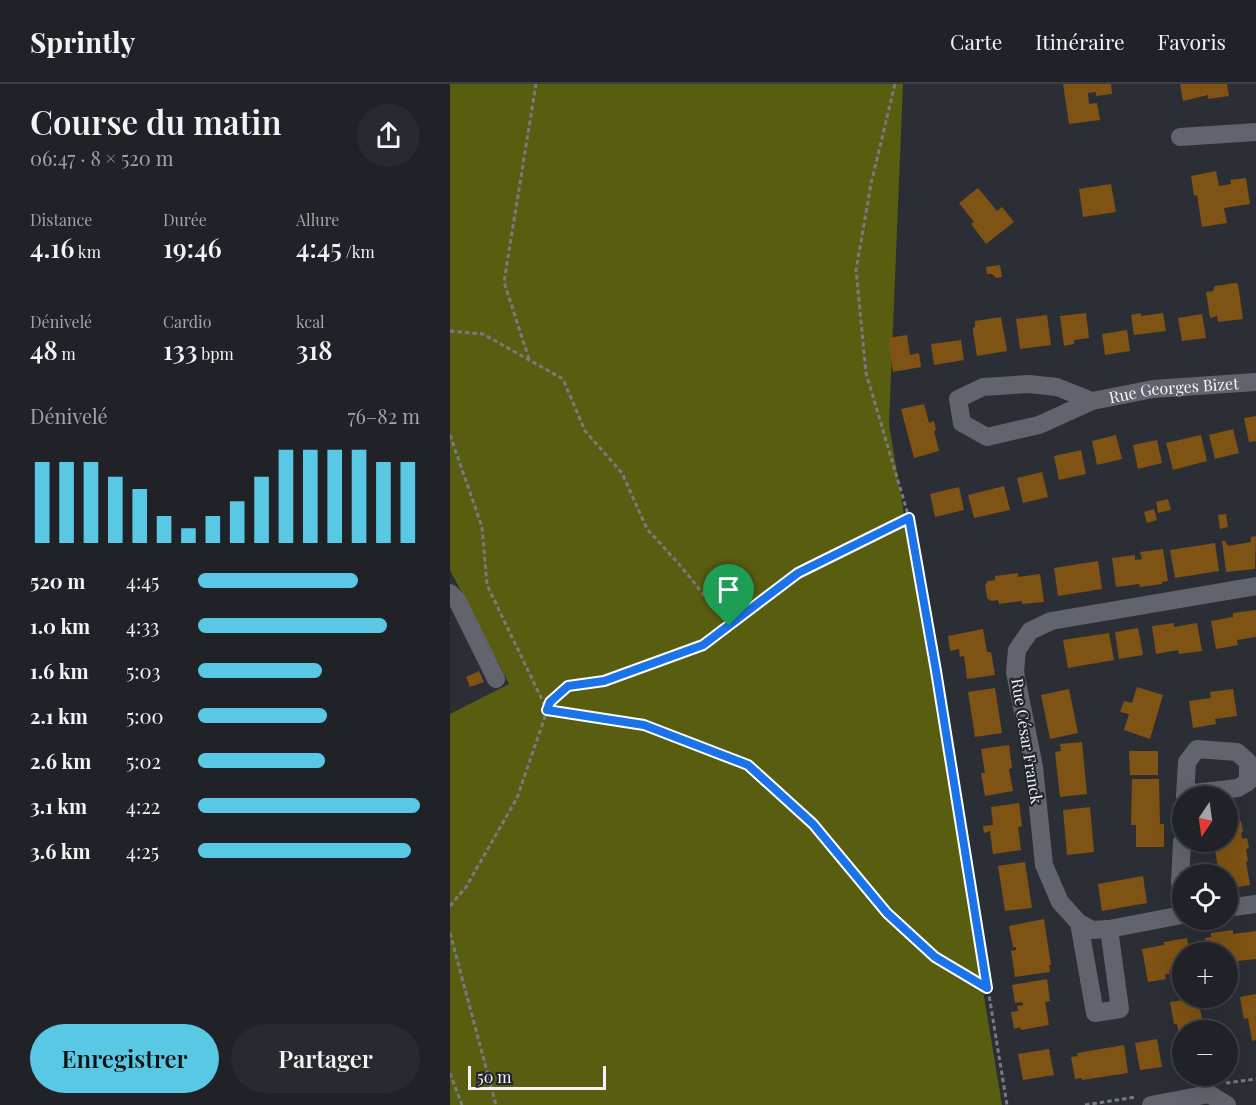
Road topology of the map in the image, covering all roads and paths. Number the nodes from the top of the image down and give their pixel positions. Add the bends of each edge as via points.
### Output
1 (536, 84) edge
2 (895, 84) edge
3 (1256, 132) edge
4 (1180, 137) dead end
5 (450, 331) edge
6 (530, 361) junction
7 (1256, 382) edge
8 (1092, 401) junction
9 (450, 435) edge
10 (909, 518) junction
11 (1256, 586) edge
12 (450, 593) edge
13 (729, 626) junction
14 (495, 679) dead end
15 (547, 710) junction
16 (1256, 904) edge
17 (450, 906) edge
18 (1238, 906) edge
19 (1172, 917) edge
20 (1079, 923) junction
21 (1109, 929) junction
22 (450, 933) edge
23 (987, 988) junction
24 (450, 1073) edge
25 (462, 1105) edge
26 (496, 1105) edge
27 (1007, 1105) edge
28 (1150, 1105) edge
29 (1227, 1105) edge

1 - 6 path via 504,282
2 - 10 path via 856,270 867,374
3 - 4 street
5 - 6 path via 483,334
6 - 13 path via 563,379 585,431 622,473 647,529
7 - 8 street, Rue Georges Bizet via 1153,389
8 - 8 street, Rue Georges Bizet via 1040,425 987,437 962,423 958,399 983,387 1029,384 1057,387
9 - 15 path via 482,527 488,585
10 - 13 path via 798,573
10 - 23 path
11 - 20 street, Rue César Franck via 1051,621 1030,631 1017,650 1015,672 1034,766 1044,865 1060,902
12 - 14 street
13 - 15 path via 703,645 604,681 568,686 550,702
15 - 17 path via 517,798 466,886
15 - 23 path via 644,725 748,765 813,824 887,913 935,957
16 - 18 street
19 - 21 street
20 - 21 street via 1092,930
20 - 21 street via 1095,1013 1120,1009
22 - 26 path
23 - 27 path
24 - 25 path
28 - 29 street via 1209,1094

